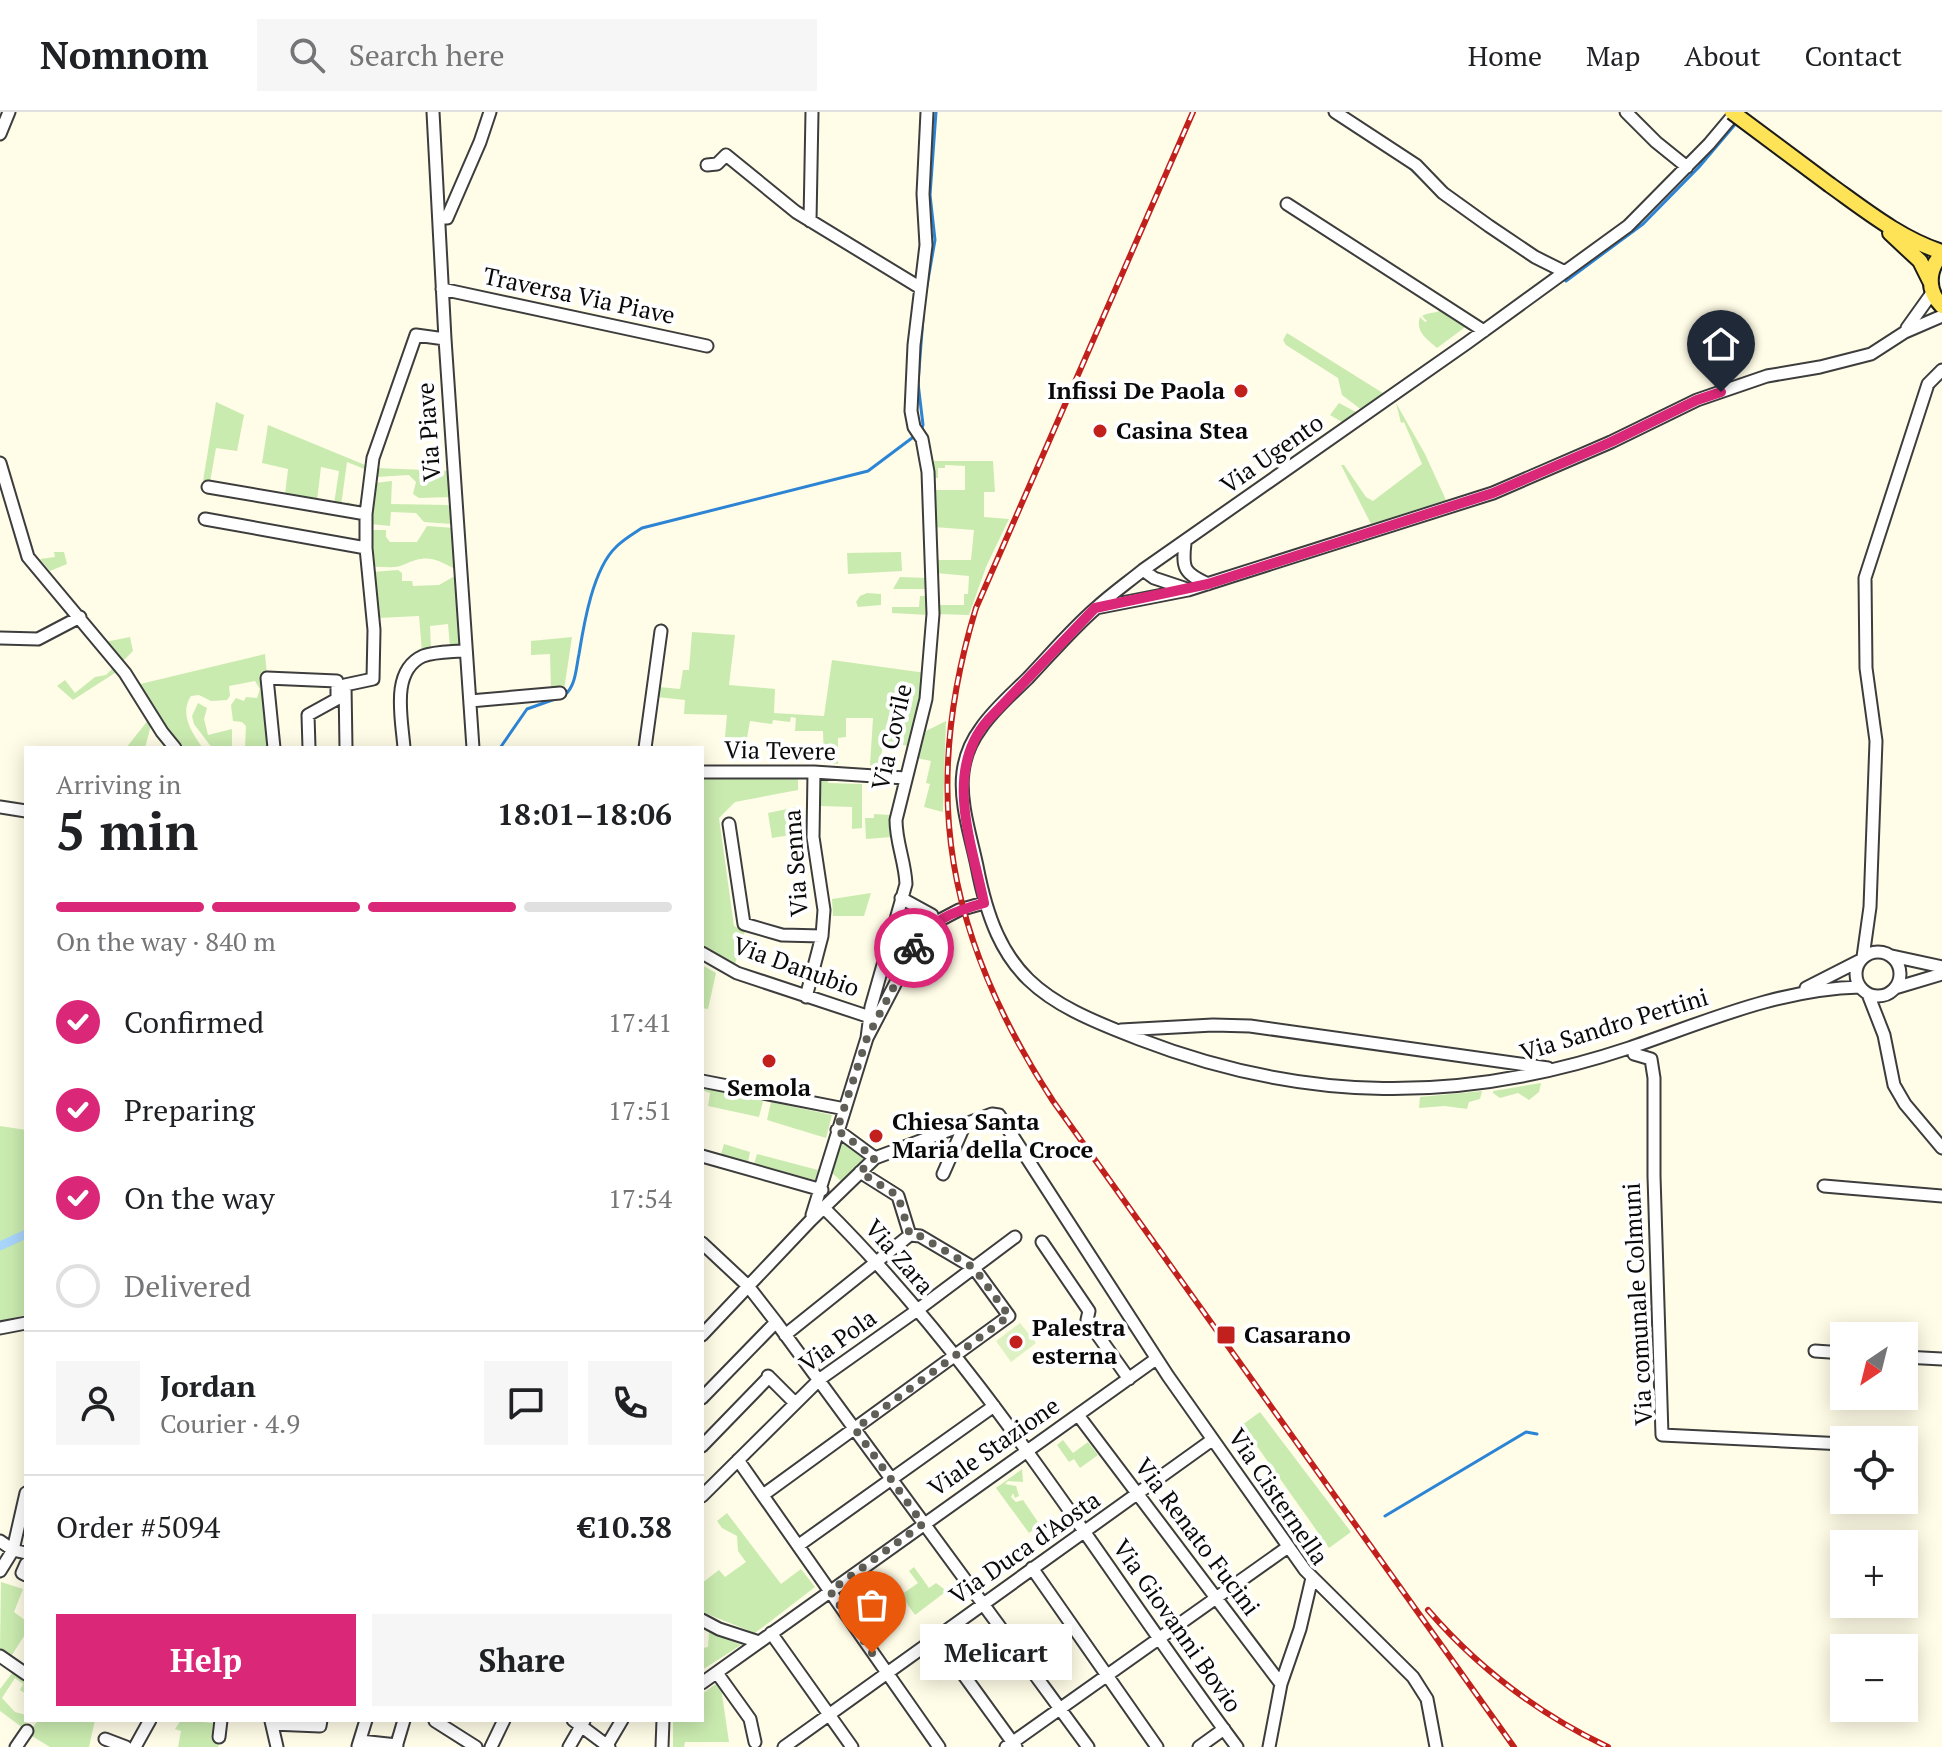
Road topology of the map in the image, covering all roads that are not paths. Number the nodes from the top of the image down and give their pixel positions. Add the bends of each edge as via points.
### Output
1 (9, 112) edge
2 (433, 112) edge
3 (490, 112) edge
4 (812, 112) edge
5 (927, 112) edge
6 (1335, 112) edge
7 (1626, 112) edge
8 (1735, 112) edge
9 (0, 134) edge
10 (707, 165) dead end
11 (1687, 167) junction
12 (1287, 204) dead end
13 (1870, 214) junction
14 (440, 218) junction
15 (810, 221) junction
16 (1942, 253) edge
17 (1565, 272) junction
18 (919, 287) junction
19 (1931, 287) junction
20 (442, 289) junction
21 (1942, 306) edge
22 (1942, 316) edge
23 (1484, 331) junction
24 (1905, 332) junction
25 (445, 339) junction
26 (707, 346) dead end
27 (1942, 370) edge
28 (0, 463) edge
29 (208, 487) dead end
30 (366, 514) junction
31 (205, 519) dead end
32 (1185, 543) junction
33 (366, 548) junction
34 (1143, 570) junction
35 (1208, 584) junction
36 (1188, 590) junction
37 (1095, 608) junction
38 (80, 617) junction
39 (661, 631) dead end
40 (0, 638) edge
41 (461, 651) dead end
42 (560, 693) dead end
43 (470, 701) junction
44 (173, 746) edge
45 (274, 746) edge
46 (309, 746) edge
47 (346, 746) edge
48 (404, 746) edge
49 (473, 746) edge
50 (645, 746) edge
51 (704, 772) edge
52 (814, 772) junction
53 (905, 778) junction
54 (0, 807) edge
55 (24, 811) edge
56 (729, 824) dead end
57 (901, 898) junction
58 (984, 903) junction
59 (1870, 907) junction
60 (932, 915) dead end
61 (822, 936) junction
62 (704, 954) edge
63 (1889, 955) junction
64 (1861, 959) junction
65 (1942, 967) edge
66 (1942, 974) edge
67 (1864, 991) junction
68 (1892, 991) junction
69 (1795, 994) junction
70 (806, 997) junction
71 (872, 1018) junction
72 (1116, 1030) junction
73 (1884, 1035) junction
74 (1634, 1054) dead end
75 (1561, 1068) junction
76 (704, 1081) edge
77 (845, 1109) junction
78 (965, 1124) junction
79 (837, 1130) junction
80 (1942, 1148) edge
81 (704, 1157) edge
82 (875, 1158) junction
83 (860, 1172) junction
84 (943, 1174) dead end
85 (825, 1176) junction
86 (1824, 1186) dead end
87 (842, 1189) junction
88 (822, 1190) junction
89 (1942, 1196) edge
90 (823, 1207) junction
91 (811, 1220) junction
92 (910, 1235) junction
93 (1015, 1237) dead end
94 (1042, 1242) dead end
95 (704, 1245) edge
96 (876, 1260) junction
97 (974, 1268) junction
98 (748, 1286) junction
99 (916, 1311) junction
100 (776, 1322) junction
101 (24, 1323) edge
102 (0, 1328) edge
103 (704, 1333) edge
104 (785, 1335) junction
105 (1815, 1351) dead end
106 (1830, 1352) edge
107 (954, 1355) junction
108 (1918, 1358) edge
109 (1156, 1359) junction
110 (1942, 1359) edge
111 (820, 1379) junction
112 (1129, 1379) junction
113 (704, 1396) edge
114 (795, 1403) junction
115 (994, 1406) junction
116 (1078, 1415) junction
117 (855, 1429) junction
118 (1212, 1440) junction
119 (1830, 1443) edge
120 (704, 1444) edge
121 (1026, 1452) junction
122 (738, 1460) junction
123 (890, 1478) junction
124 (704, 1494) edge
125 (763, 1495) junction
126 (1137, 1496) junction
127 (24, 1502) edge
128 (923, 1524) junction
129 (1083, 1531) junction
130 (0, 1541) edge
131 (799, 1545) junction
132 (1288, 1547) junction
133 (13, 1550) junction
134 (24, 1553) edge
135 (1032, 1568) junction
136 (0, 1571) edge
137 (1312, 1578) junction
138 (830, 1591) junction
139 (1309, 1592) junction
140 (1216, 1597) junction
141 (984, 1604) junction
142 (1347, 1612) junction
143 (704, 1621) edge
144 (771, 1633) junction
145 (937, 1638) junction
146 (1159, 1638) junction
147 (759, 1642) junction
148 (0, 1656) edge
149 (24, 1673) edge
150 (717, 1673) junction
151 (887, 1674) junction
152 (1107, 1675) junction
153 (704, 1682) edge
154 (1281, 1684) junction
155 (1059, 1709) junction
156 (830, 1716) junction
157 (149, 1722) edge
158 (221, 1722) edge
159 (272, 1722) edge
160 (321, 1722) edge
161 (365, 1722) edge
162 (403, 1722) edge
163 (503, 1722) edge
164 (579, 1722) edge
165 (621, 1722) edge
166 (663, 1722) edge
167 (444, 1723) edge
168 (1224, 1729) junction
169 (27, 1731) dead end
170 (219, 1737) dead end
171 (755, 1737) dead end
172 (105, 1739) dead end
173 (359, 1744) edge
174 (1012, 1745) edge
175 (396, 1746) edge
176 (16, 1747) edge
177 (126, 1747) edge
178 (135, 1747) edge
179 (277, 1747) edge
180 (476, 1747) edge
181 (491, 1747) edge
182 (569, 1747) edge
183 (607, 1747) edge
184 (662, 1747) edge
185 (784, 1747) edge
186 (852, 1747) edge
187 (939, 1747) edge
188 (1088, 1747) edge
189 (1157, 1747) edge
190 (1199, 1747) edge
191 (1237, 1747) edge
192 (1269, 1747) edge
193 (1436, 1747) edge

1 - 9 street
2 - 14 street, Via Piave
3 - 14 street via 447,218
4 - 15 street
5 - 18 street via 926,245
6 - 17 street via 1416,165 1443,193 1489,226
7 - 11 street
8 - 11 street, Via Ugento
8 - 13 main road, bridge
10 - 15 street via 726,155
11 - 17 street, Via Ugento via 1628,226
12 - 23 street
13 - 16 main road
13 - 19 main road via 1920,261
14 - 20 street, Via Piave
15 - 18 street
16 - 19 main road via 1931,270
17 - 23 street, Via Ugento
18 - 53 street, Via Covile via 911,411 928,472 933,614 926,699
19 - 21 main road
19 - 24 street
20 - 25 street, Via Piave
20 - 26 street, Traversa Via Piave
22 - 24 street
23 - 32 street, Via Ugento
24 - 35 street via 1871,354 1767,376 1697,400 1493,493
25 - 30 street via 416,335 373,458
25 - 43 street, Via Piave
27 - 59 street via 1928,384 1865,578 1866,668 1876,741
28 - 38 street via 28,557
29 - 30 street
30 - 33 street
31 - 33 street
32 - 34 street, Via Ugento
32 - 35 street via 1183,562 1189,575
33 - 47 street via 373,679 345,685
34 - 36 street
34 - 37 street, Via Ugento
35 - 36 street
36 - 37 street
37 - 58 street, Via Ugento via 988,720 969,749 963,792
38 - 40 street via 38,639
38 - 44 street
39 - 50 street
41 - 48 street via 428,654 405,674
42 - 43 street
43 - 49 street, Via Piave
45 - 46 street via 267,678 337,681 337,699 308,715
51 - 52 street, Via Tevere
52 - 53 street, Via Tevere
52 - 61 street, Via Senna via 813,837 824,910
53 - 57 street, Via Covile via 896,820 906,884
54 - 55 street
56 - 61 street via 744,924 782,935
57 - 60 street
57 - 71 street, Via Covile
58 - 71 street via 949,915 923,933
58 - 72 street, Via Sandro Pertini via 1000,945 1033,984
59 - 63 street via 1874,933
59 - 64 street
61 - 70 street, Via Senna
62 - 70 street, Via Danubio via 737,973
63 - 64 street via 1874,952
63 - 65 street
63 - 68 street via 1900,975
64 - 67 street via 1855,974
64 - 69 street, Via Sandro Pertini
66 - 68 street
67 - 68 street via 1883,996
67 - 69 street, Via Sandro Pertini via 1825,988
67 - 73 street
68 - 73 street via 1885,1006
69 - 75 street, Via Sandro Pertini
70 - 71 street, Via Danubio
71 - 77 street, Via Covile
72 - 75 street via 1229,1024
72 - 75 street, Via Sandro Pertini via 1239,1072 1348,1088 1444,1088
73 - 80 street via 1894,1085
74 - 119 street, Via comunale Colmuni via 1651,1059 1654,1078 1662,1435
76 - 77 street
77 - 79 street, Via Covile
78 - 82 street
78 - 84 street
78 - 109 street, Via Cisternella via 992,1114 1002,1118
79 - 82 street
79 - 85 street, Via Covile
81 - 88 street
82 - 83 street
83 - 87 street
83 - 92 street via 898,1196
85 - 87 street
85 - 88 street, Via Covile
86 - 89 street
87 - 90 street
88 - 91 street, Via Covile
90 - 91 street
90 - 96 street, Via Zara
91 - 98 street
92 - 96 street
92 - 97 street
93 - 97 street, Via Pola
94 - 112 street
95 - 98 street
96 - 99 street, Via Zara
96 - 104 street
97 - 99 street, Via Pola
97 - 107 street via 1009,1316
98 - 100 street
98 - 103 street
99 - 107 street, Via Zara
99 - 111 street, Via Pola
100 - 104 street
100 - 113 street
101 - 102 street
104 - 111 street
105 - 106 street
107 - 115 street, Via Zara
107 - 117 street
108 - 110 street
109 - 112 street, Viale Stazione
109 - 118 street, Via Cisternella
111 - 114 street, Via Pola
111 - 117 street
112 - 116 street, Viale Stazione
114 - 120 street via 768,1376
114 - 122 street, Via Pola
115 - 121 street, Via Zara
115 - 123 street
116 - 121 street, Viale Stazione
116 - 126 street, Via Renato Fucini
117 - 123 street
117 - 125 street
118 - 126 street, Via Duca d'Aosta
118 - 132 street, Via Cisternella
121 - 128 street, Viale Stazione
121 - 129 street, Via Giovanni Bovio
122 - 124 street, Via Pola
122 - 125 street
123 - 128 street
123 - 131 street
125 - 131 street
126 - 129 street, Via Duca d'Aosta
126 - 140 street, Via Renato Fucini
127 - 133 street
128 - 138 street, Viale Stazione
128 - 141 street
129 - 135 street, Via Duca d'Aosta
129 - 146 street, Via Giovanni Bovio
130 - 133 street
131 - 138 street
132 - 137 street, Via Cisternella
132 - 140 street
133 - 134 street
133 - 136 street
135 - 141 street, Via Duca d'Aosta
135 - 152 street
137 - 139 street, Via Cisternella
137 - 142 street
138 - 144 street, Viale Stazione
138 - 151 street
139 - 142 street
139 - 154 street, Via Cisternella
140 - 146 street
140 - 154 street, Via Renato Fucini
141 - 145 street, Via Duca d'Aosta
141 - 155 street
142 - 193 street via 1413,1677 1427,1699
143 - 147 street
144 - 147 street, Viale Stazione
144 - 156 street
145 - 151 street, Via Duca d'Aosta
145 - 174 street
146 - 152 street
146 - 168 street, Via Giovanni Bovio
147 - 150 street, Viale Stazione
148 - 149 street
150 - 153 street, Viale Stazione
150 - 171 street via 750,1719
151 - 156 street, Via Duca d'Aosta
151 - 187 street
152 - 155 street
152 - 189 street
154 - 192 street, Via Cisternella
155 - 174 street
155 - 188 street
156 - 185 street, Via Duca d'Aosta
156 - 186 street
157 - 178 street
158 - 170 street
159 - 160 street
159 - 179 street
161 - 173 street
162 - 175 street
163 - 181 street
164 - 182 street
164 - 183 street
165 - 183 street
166 - 184 street
167 - 180 street
168 - 190 street
168 - 191 street, Via Giovanni Bovio
169 - 176 street
172 - 177 street
173 - 175 street

